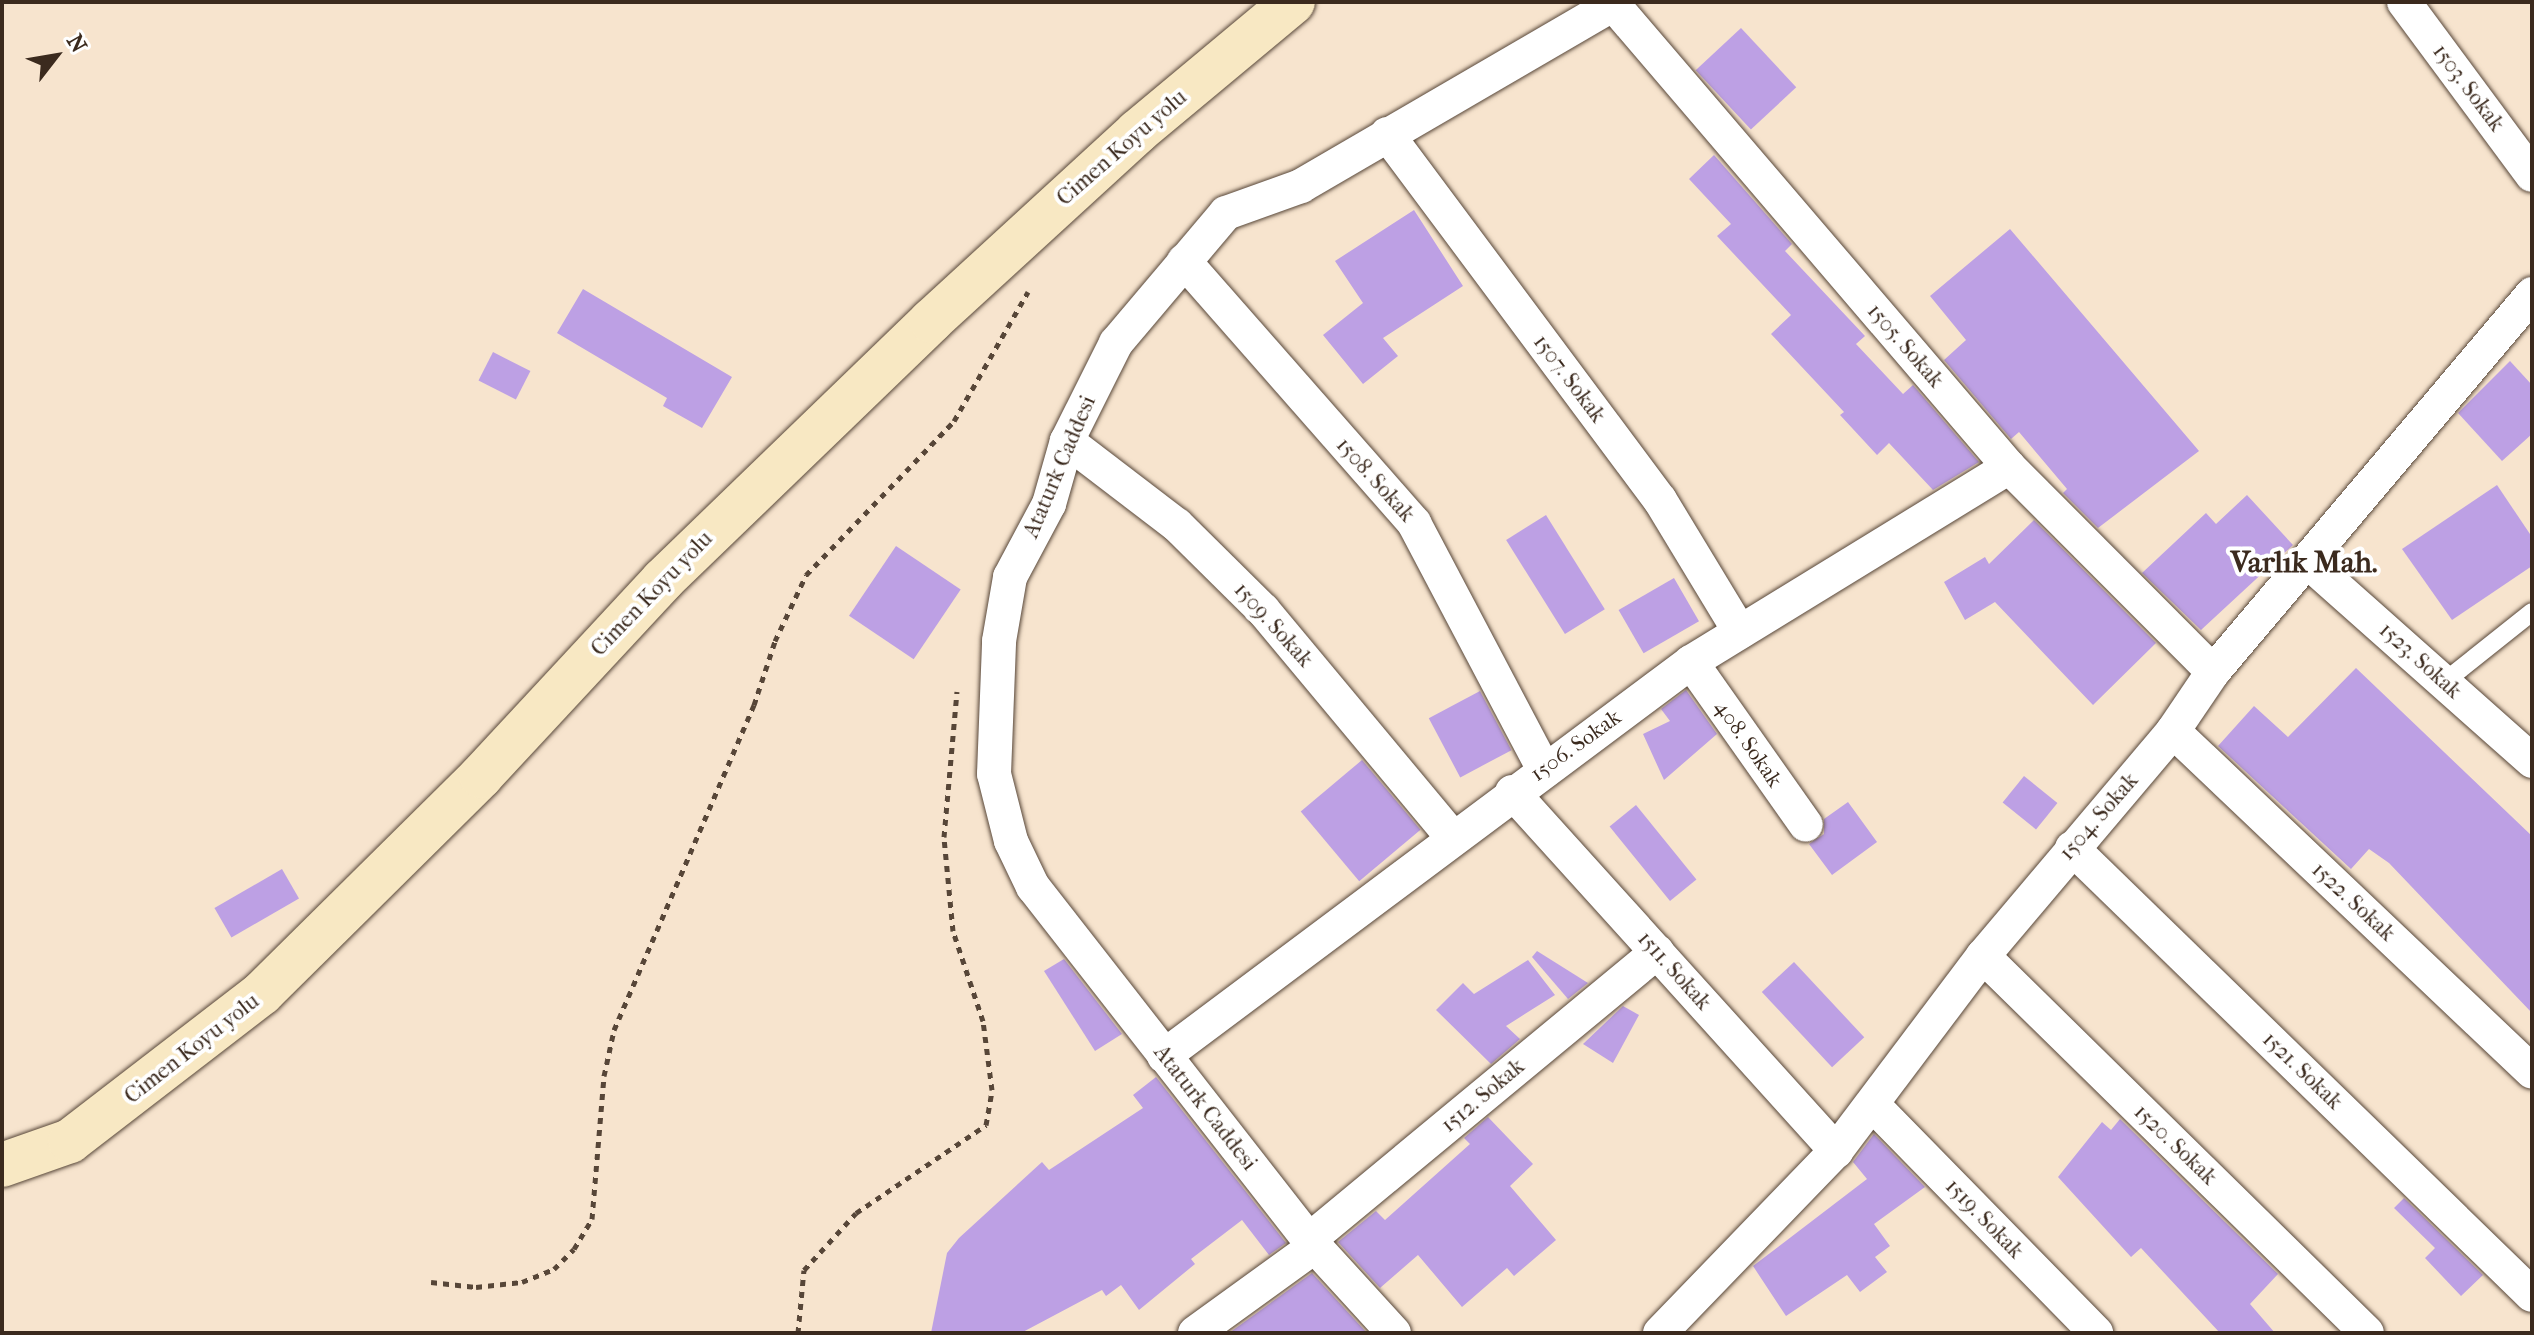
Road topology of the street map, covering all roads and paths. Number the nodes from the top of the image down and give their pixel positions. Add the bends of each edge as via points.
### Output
1 (1293, 2) edge
2 (2404, 2) edge
3 (1615, 3) edge
4 (1387, 134) junction
5 (2532, 175) edge
6 (1184, 261) junction
7 (1031, 287) dead end
8 (2532, 294) edge
9 (1067, 441) junction
10 (2009, 467) junction
11 (2307, 561) junction
12 (2532, 612) edge
13 (1740, 632) junction
14 (1691, 662) junction
15 (2213, 672) junction
16 (958, 680) dead end
17 (2444, 682) junction
18 (2173, 731) junction
19 (2532, 761) edge
20 (1545, 771) junction
21 (1512, 792) junction
22 (1806, 825) dead end
23 (1452, 837) junction
24 (2072, 848) junction
25 (1657, 952) junction
26 (1983, 956) junction
27 (1164, 1056) junction
28 (2532, 1072) edge
29 (1873, 1105) junction
30 (1836, 1151) junction
31 (2, 1165) edge
32 (1312, 1243) junction
33 (431, 1282) dead end
34 (2532, 1295) edge
35 (1677, 1327) edge
36 (798, 1333) edge
37 (1195, 1333) edge
38 (1394, 1333) edge
39 (2096, 1333) edge
40 (2367, 1333) edge

1 - 31 street, Cimen Koyu yolu via 1137,132 931,321 663,580 481,776 262,993 70,1141
2 - 5 street, 1503. Sokak
3 - 4 street, Ataturk Caddesi
3 - 10 street, 1505. Sokak
4 - 6 street, Ataturk Caddesi via 1301,186 1226,213
4 - 13 street, 1507. Sokak via 1660,500
6 - 9 street, Ataturk Caddesi via 1116,343
6 - 20 street, 1508. Sokak via 1414,523
7 - 33 path via 954,421 806,575 614,1030 604,1076 592,1219 574,1249 554,1269 522,1282 476,1287
8 - 11 street, 1504. Sokak
9 - 23 street, 1509. Sokak via 1177,525 1263,610
9 - 27 street, Ataturk Caddesi via 1049,504 1010,577 999,641 994,774 1011,841 1033,887
10 - 13 street, 1506. Sokak
10 - 15 street, 1505. Sokak
11 - 15 street, 1504. Sokak
11 - 17 street, 1523. Sokak
12 - 17 lane
13 - 14 street, 1506. Sokak
14 - 20 street, 1506. Sokak
14 - 22 street, 408. Sokak
15 - 18 street, 1504. Sokak
16 - 36 path via 944,837 953,931 983,1021 992,1090 986,1125 856,1213 804,1270
17 - 19 street, 1523. Sokak
18 - 24 street, 1504. Sokak
18 - 28 street, 1522. Sokak
20 - 21 street, 1506. Sokak
21 - 23 street, 1506. Sokak
21 - 25 street, 1511. Sokak
23 - 27 street, 1506. Sokak
24 - 26 street, 1504. Sokak
24 - 34 street, 1521. Sokak
25 - 30 street, 1511. Sokak
25 - 32 street, 1512. Sokak
26 - 29 street, 1504. Sokak
26 - 40 street, 1520. Sokak
27 - 32 street, Ataturk Caddesi
29 - 30 street, 1504. Sokak
29 - 39 street, 1519. Sokak
30 - 35 street, 1504. Sokak
32 - 37 street, 1512. Sokak
32 - 38 street, Ataturk Caddesi

